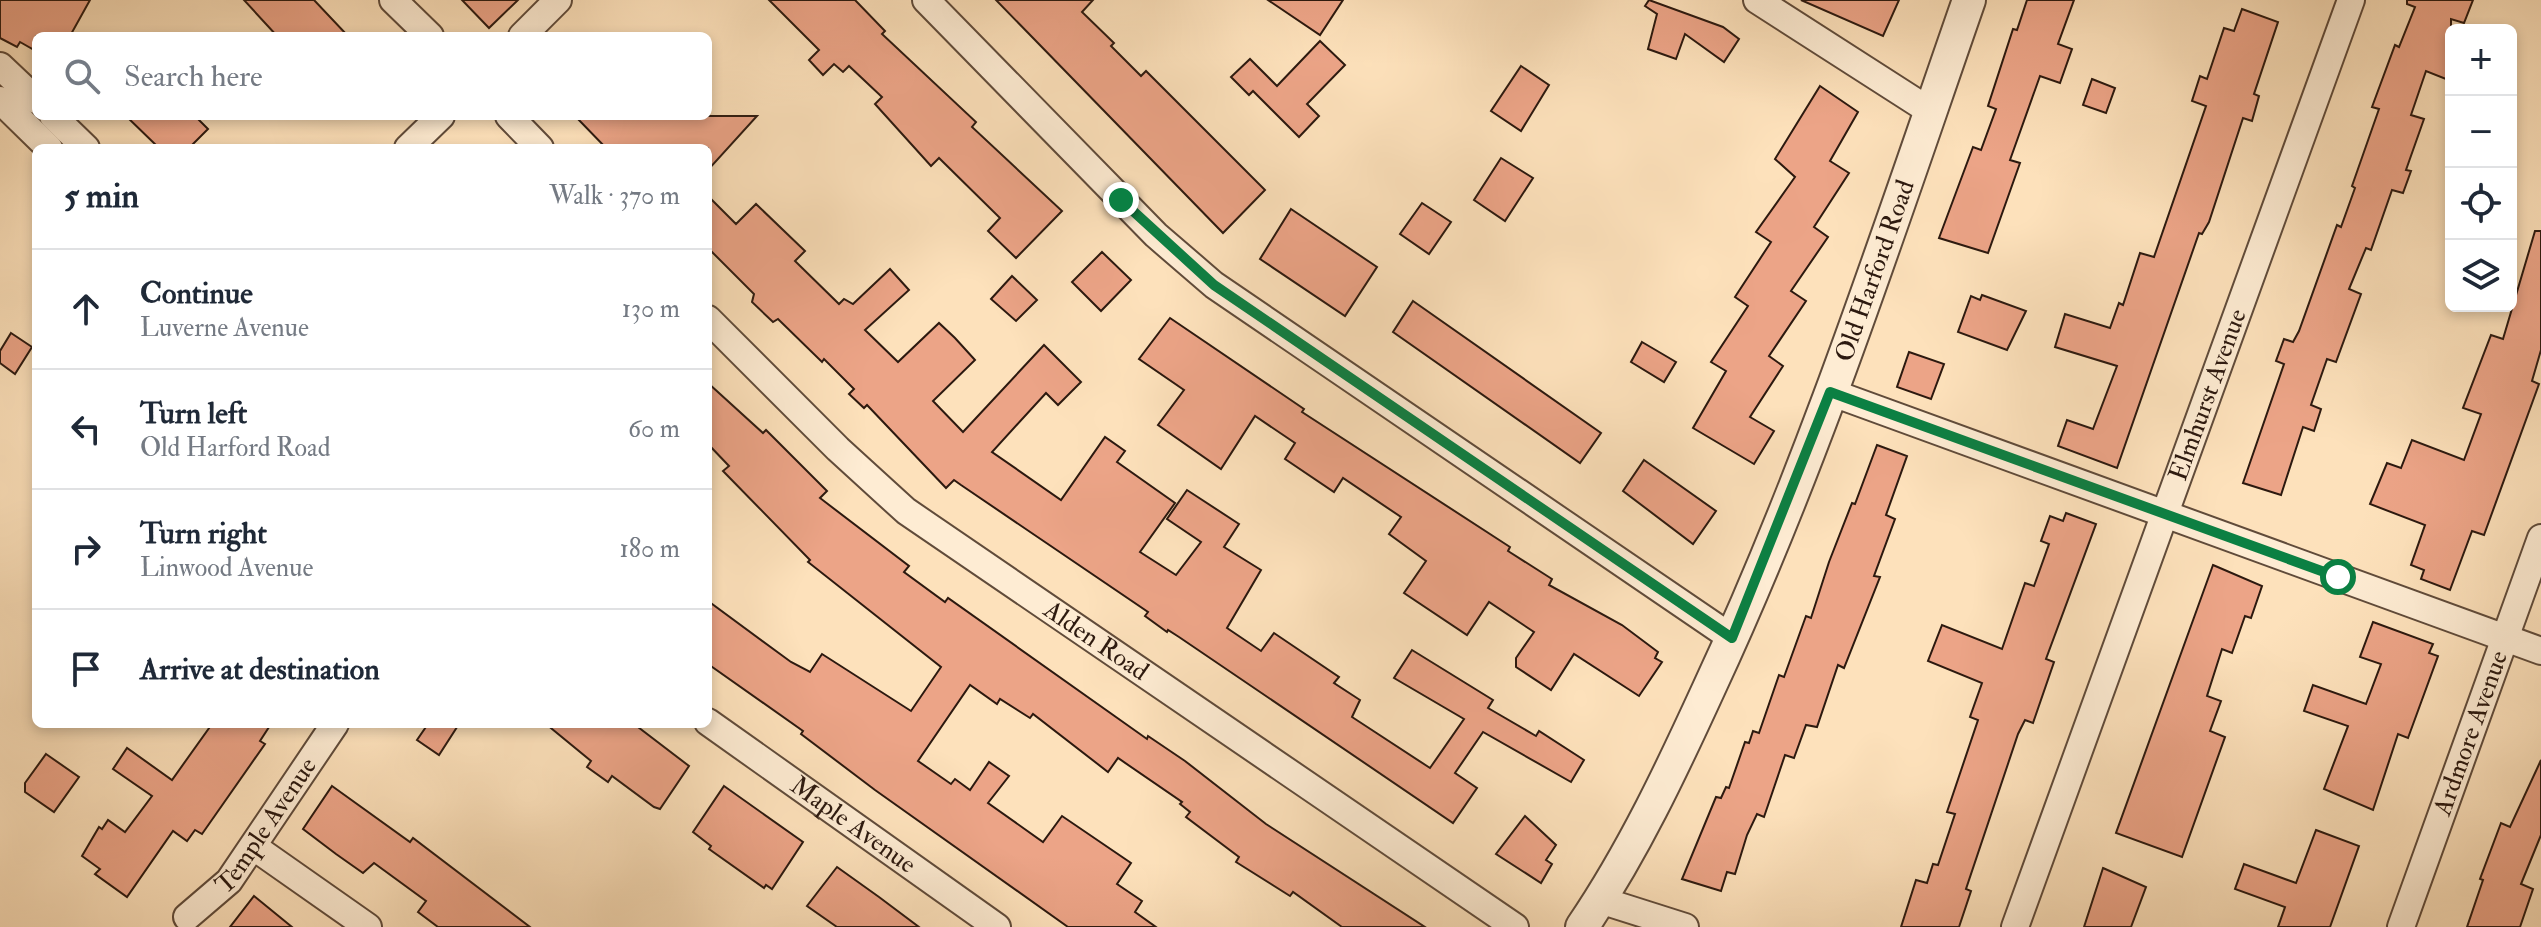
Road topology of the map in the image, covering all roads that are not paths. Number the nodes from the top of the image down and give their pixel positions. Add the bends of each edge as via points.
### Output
1 (393, 0) edge
2 (558, 0) edge
3 (926, 0) edge
4 (1757, 0) edge
5 (1969, 0) edge
6 (2351, 0) edge
7 (426, 32) edge
8 (526, 32) edge
9 (0, 66) edge
10 (32, 96) edge
11 (0, 100) edge
12 (1930, 111) junction
13 (57, 120) edge
14 (437, 120) edge
15 (513, 120) edge
16 (45, 144) edge
17 (82, 144) edge
18 (412, 144) edge
19 (536, 144) edge
20 (712, 323) edge
21 (1830, 392) junction
22 (2165, 514) junction
23 (2541, 538) edge
24 (1732, 638) junction
25 (2505, 638) junction
26 (2541, 651) edge
27 (712, 725) edge
28 (332, 728) edge
29 (254, 847) junction
30 (1600, 900) junction
31 (187, 917) dead end
32 (368, 927) edge
33 (997, 927) edge
34 (1515, 927) edge
35 (1582, 927) edge
36 (1685, 927) edge
37 (2015, 927) edge
38 (2401, 927) edge

1 - 7 street
2 - 8 street
3 - 24 street via 1156,235 1214,285
4 - 12 street
5 - 12 street, Old Harford Road
6 - 22 street, Elmhurst Avenue
9 - 10 street
11 - 16 street
12 - 21 street, Old Harford Road
13 - 17 street
14 - 18 street
15 - 19 street
20 - 34 street, Alden Road via 906,511
21 - 22 street
21 - 24 street, Old Harford Road
22 - 25 street
22 - 37 street, Elmhurst Avenue
23 - 25 street, Ardmore Avenue
24 - 30 street, Old Harford Road via 1663,785
25 - 26 street
25 - 38 street, Ardmore Avenue
27 - 33 street, Maple Avenue
28 - 29 street, Temple Avenue
29 - 31 street, Temple Avenue via 229,881
29 - 32 street
30 - 35 street, Old Harford Road
30 - 36 street

